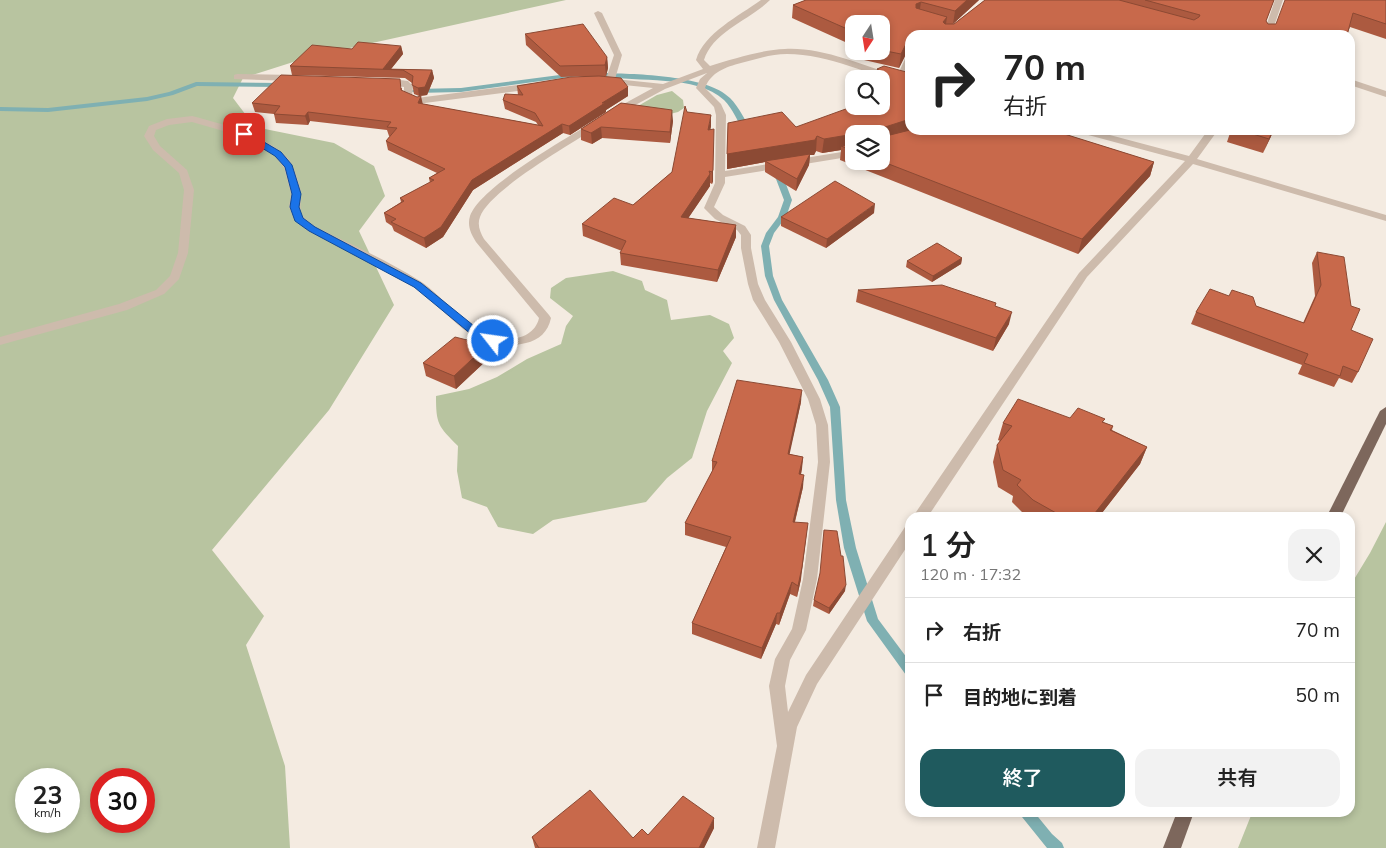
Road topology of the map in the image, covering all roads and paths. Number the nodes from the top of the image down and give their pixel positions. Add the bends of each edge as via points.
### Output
1 (766, 0) edge
2 (1279, 0) edge
3 (598, 14) dead end
4 (1269, 30) edge
5 (713, 68) junction
6 (905, 69) edge
7 (237, 77) dead end
8 (306, 78) edge
9 (900, 80) junction
10 (374, 81) edge
11 (905, 82) edge
12 (1355, 84) edge
13 (539, 85) edge
14 (663, 86) junction
15 (1386, 94) edge
16 (1098, 135) edge
17 (1209, 135) edge
18 (845, 154) edge
19 (1191, 160) junction
20 (720, 175) junction
21 (1386, 218) edge
22 (0, 341) edge
23 (1386, 411) edge
24 (923, 512) edge
25 (1336, 512) edge
26 (905, 539) edge
27 (785, 745) junction
28 (1184, 817) edge
29 (766, 848) edge
30 (1172, 848) edge

1 - 5 street via 703,50 700,60
2 - 4 street
3 - 14 street via 618,55 608,78
5 - 9 street via 788,51 833,60
5 - 14 street
5 - 20 street via 702,84 718,106 720,115
6 - 9 street
7 - 8 street
9 - 11 street
10 - 13 street via 405,83 409,86 407,96 417,101
12 - 15 street
14 - 22 street via 631,102 527,169 476,212 475,232 481,242 545,318 541,330 516,343 480,337 418,285 312,229 299,219 294,207 296,194 289,167 278,154 244,134 192,119 167,122 152,128 149,136 156,148 184,172 189,190 183,253 175,277 160,292 123,307
16 - 19 street
17 - 19 street
18 - 20 street
19 - 21 street
19 - 24 street via 1083,275
20 - 27 street via 720,183 709,208 741,228 746,235 753,284 759,300 785,342 814,400 822,424 824,462 810,579 799,630 783,659 777,686
23 - 25 main road
26 - 27 street via 811,680 789,727
27 - 29 street
28 - 30 main road

